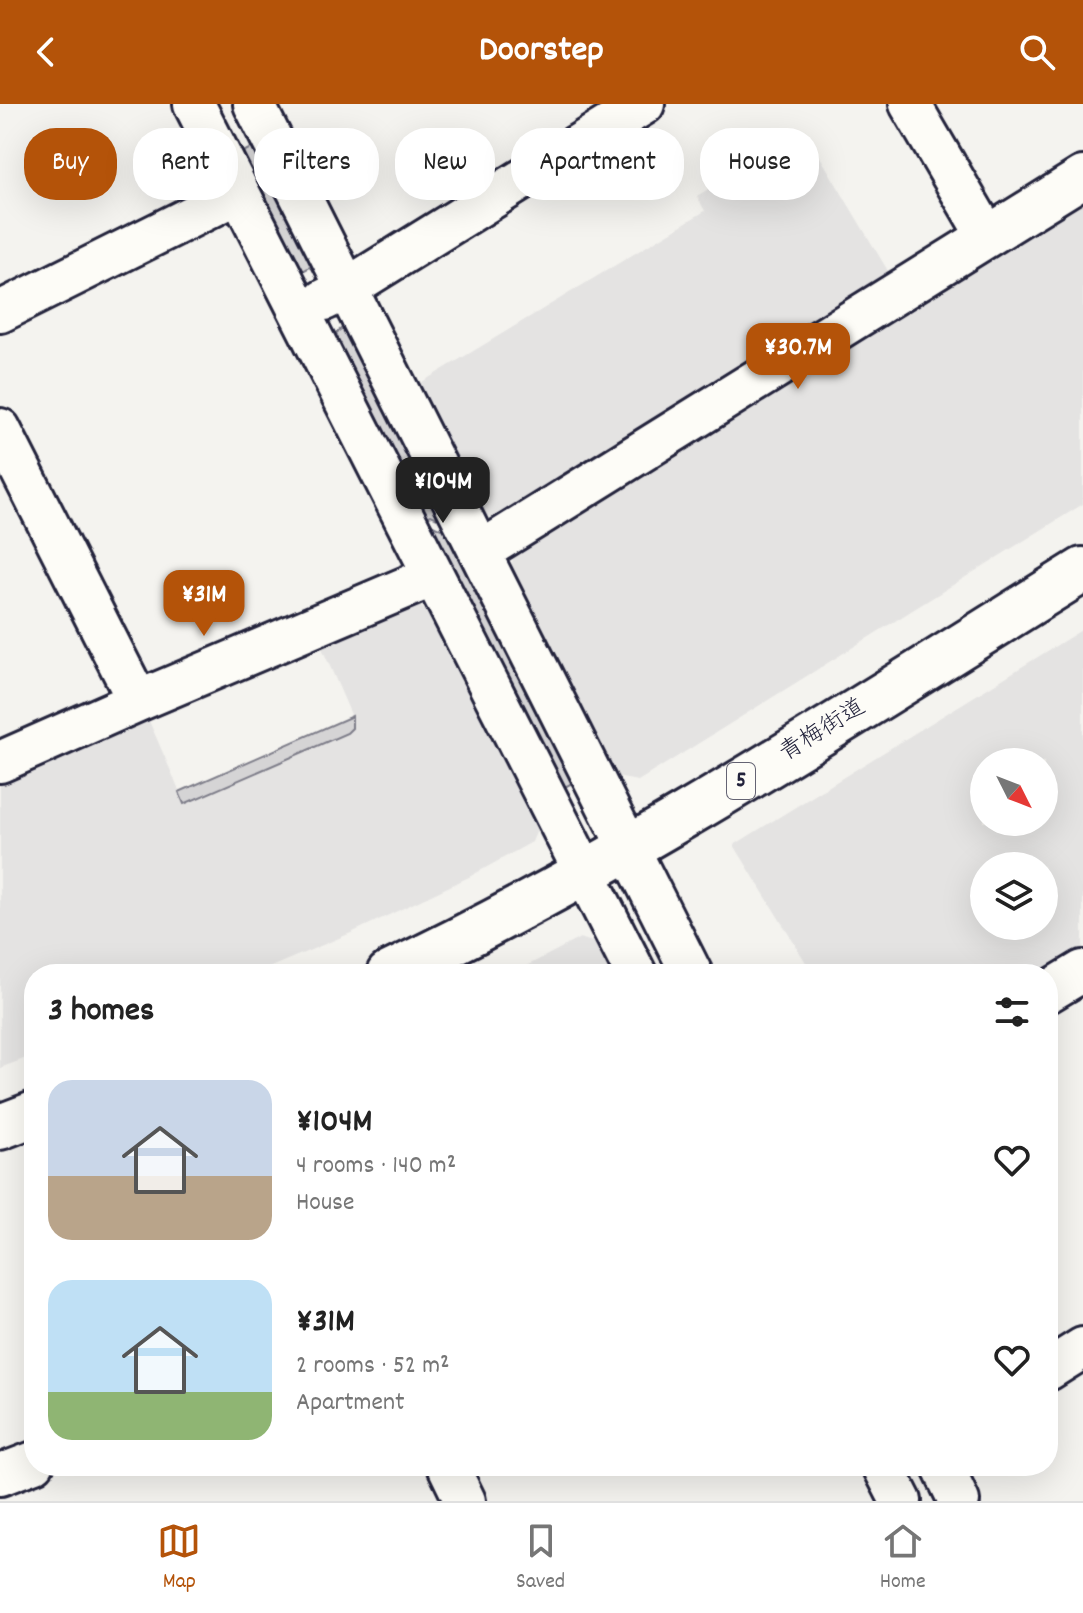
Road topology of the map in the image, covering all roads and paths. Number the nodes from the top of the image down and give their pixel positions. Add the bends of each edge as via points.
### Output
1 (194, 104) edge
2 (254, 104) edge
3 (644, 104) edge
4 (910, 104) edge
5 (604, 114) edge
6 (1083, 177) edge
7 (239, 193) junction
8 (987, 236) junction
9 (346, 289) junction
10 (0, 312) edge
11 (299, 312) junction
12 (0, 429) edge
13 (480, 552) junction
14 (1083, 570) edge
15 (433, 576) junction
16 (138, 701) junction
17 (0, 762) edge
18 (628, 848) junction
19 (585, 872) junction
20 (410, 964) edge
21 (631, 964) edge
22 (687, 964) edge
23 (1083, 971) edge
24 (1058, 986) edge
25 (24, 1118) edge
26 (0, 1127) edge
27 (1083, 1348) edge
28 (1058, 1364) edge
29 (24, 1466) edge
30 (0, 1475) edge
31 (453, 1476) edge
32 (888, 1476) edge
33 (947, 1476) edge
34 (465, 1501) edge
35 (901, 1501) edge
36 (959, 1501) edge

1 - 7 street
2 - 9 street
3 - 5 street
4 - 8 street
5 - 9 street
6 - 8 street
7 - 10 street
7 - 11 street
8 - 13 street
9 - 11 street
9 - 13 street
11 - 15 street
12 - 16 street
13 - 18 street
14 - 18 main road, 青梅街道 / 5
15 - 16 street
15 - 19 street
16 - 17 street
18 - 19 main road, 青梅街道 / 5
18 - 22 street
19 - 20 main road, 青梅街道 / 5
19 - 21 street
23 - 24 street
25 - 26 main road
27 - 28 street
29 - 30 street
31 - 34 street
32 - 35 street
33 - 36 street

